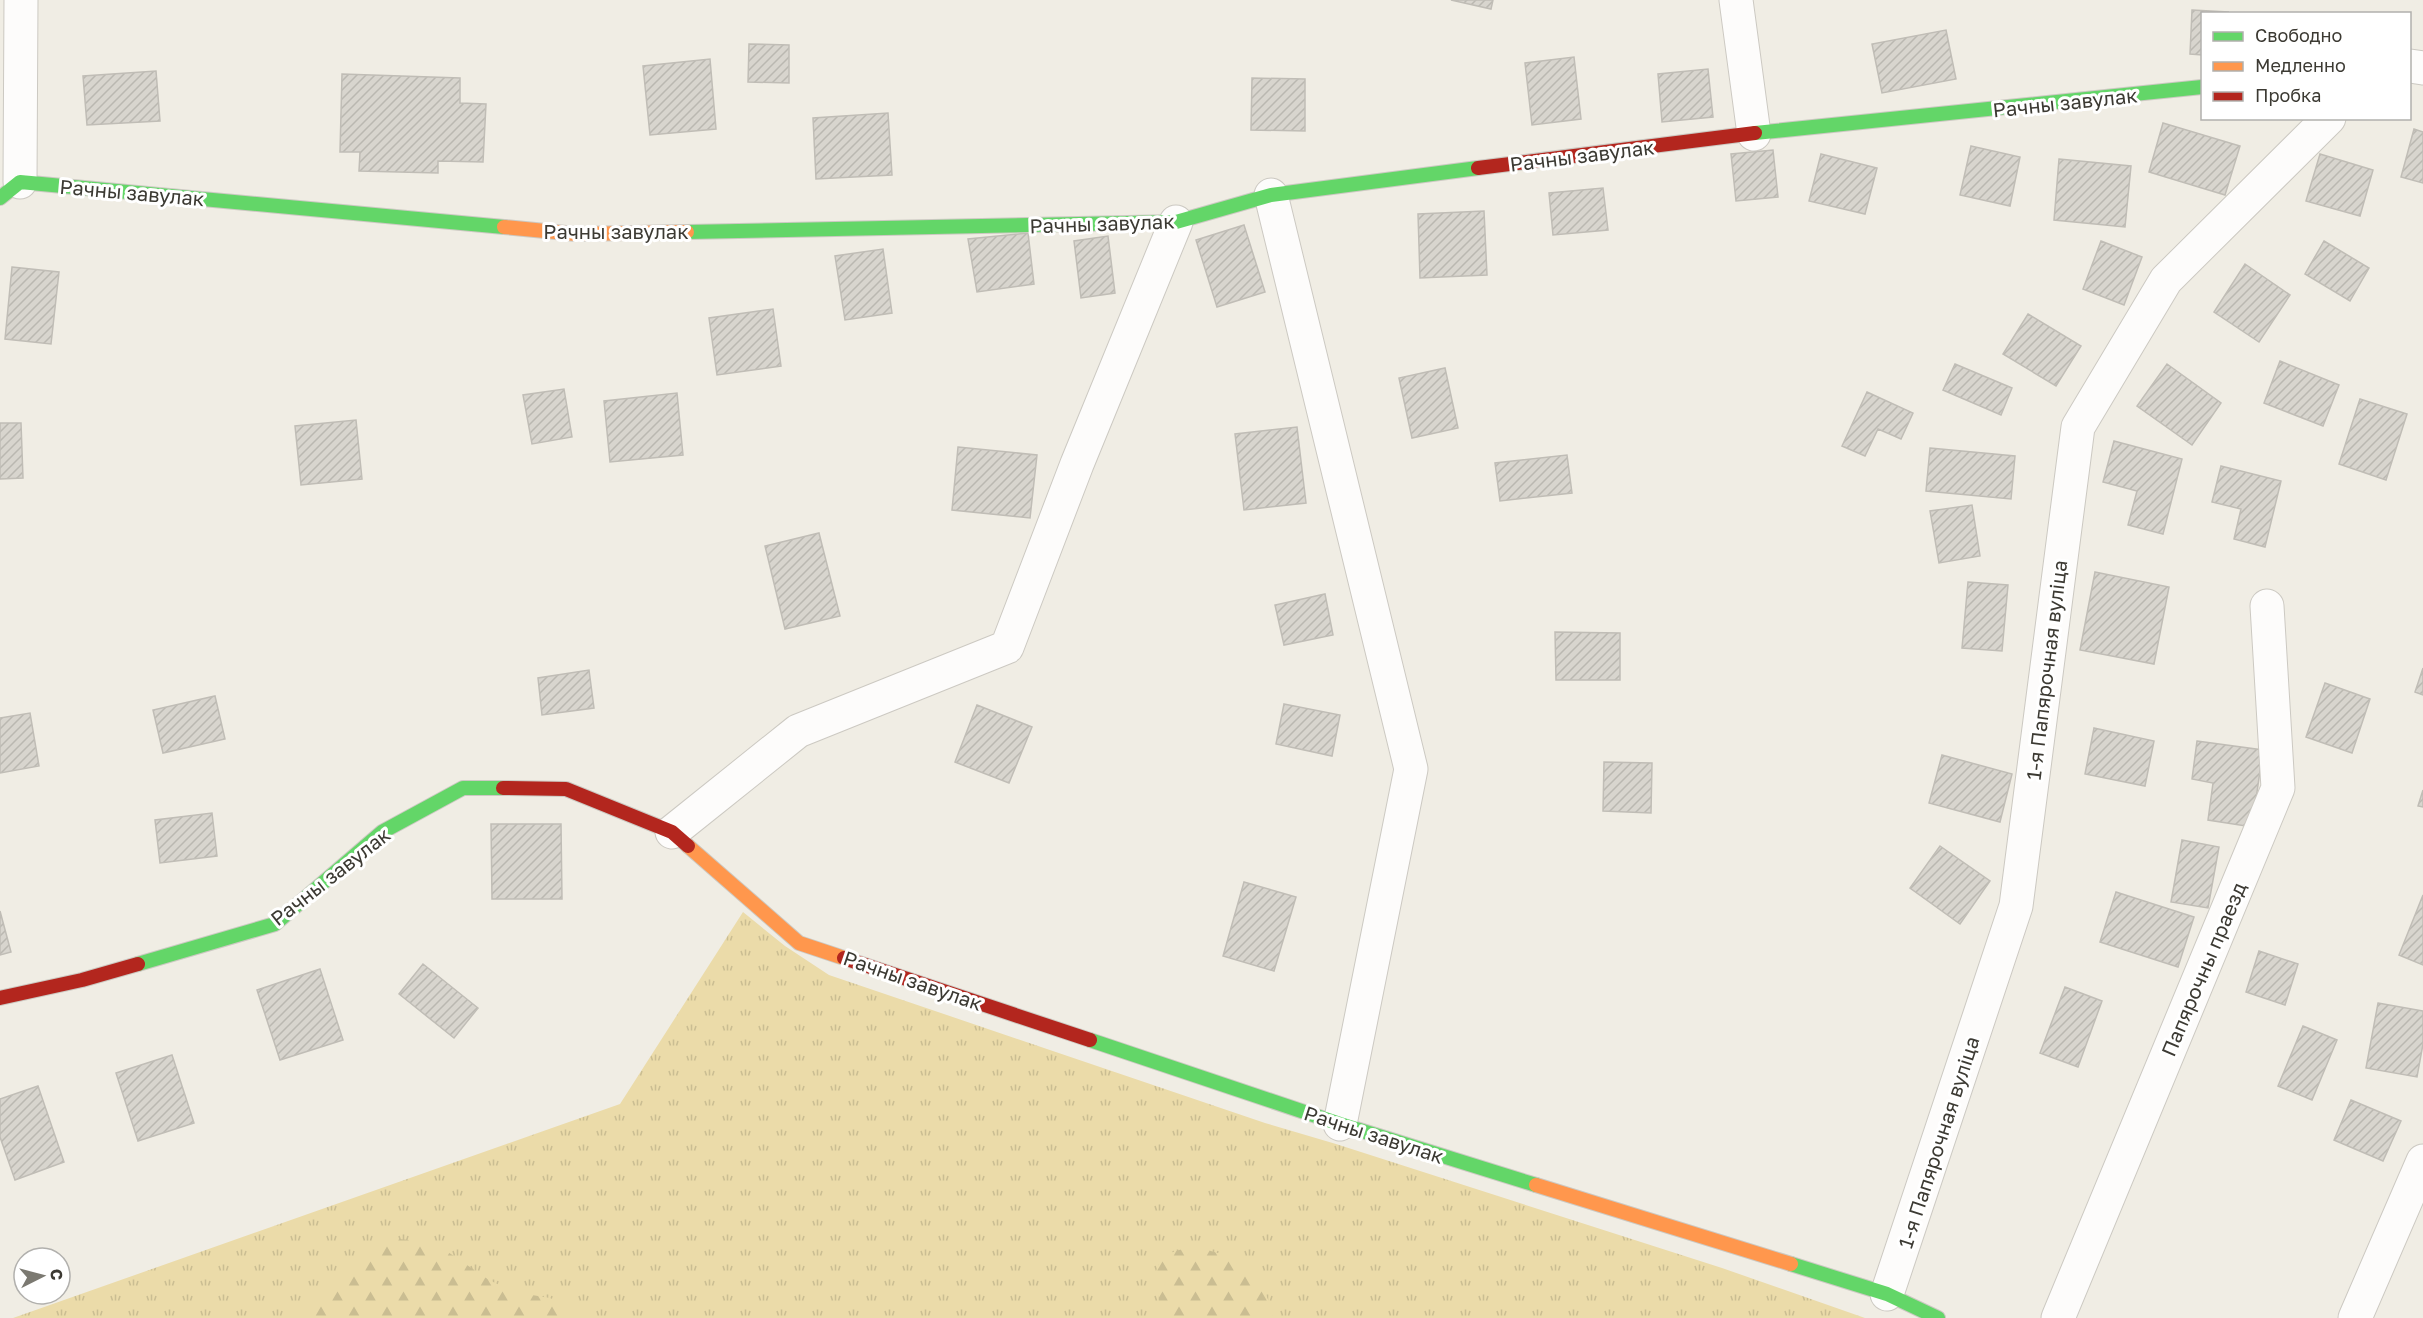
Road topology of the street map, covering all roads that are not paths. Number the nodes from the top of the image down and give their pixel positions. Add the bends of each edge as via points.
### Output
1 (21, 0) edge
2 (1736, 0) edge
3 (2201, 87) edge
4 (2327, 120) edge
5 (1755, 134) junction
6 (10, 190) edge
7 (1271, 195) junction
8 (1176, 222) junction
9 (2267, 606) dead end
10 (672, 832) junction
11 (0, 998) edge
12 (1340, 1124) junction
13 (2423, 1161) edge
14 (1887, 1294) junction
15 (1938, 1318) edge
16 (2058, 1318) edge
17 (2355, 1318) edge

1 - 6 street
2 - 5 street
3 - 5 street, Рачны завулак
4 - 14 street, 1-я Папярочная вуліца via 2166,280 2078,427 2016,906
5 - 7 street, Рачны завулак
6 - 8 street, Рачны завулак via 576,234
7 - 8 street, Рачны завулак
7 - 12 street via 1411,770
8 - 10 street via 1007,647 798,731
9 - 16 street, Папярочны праезд via 2278,788
10 - 11 street, Рачны завулак via 566,789 463,788 382,832 275,924 82,980
10 - 12 street, Рачны завулак via 799,942
12 - 14 street, Рачны завулак
13 - 17 street
14 - 15 street, Рачны завулак

